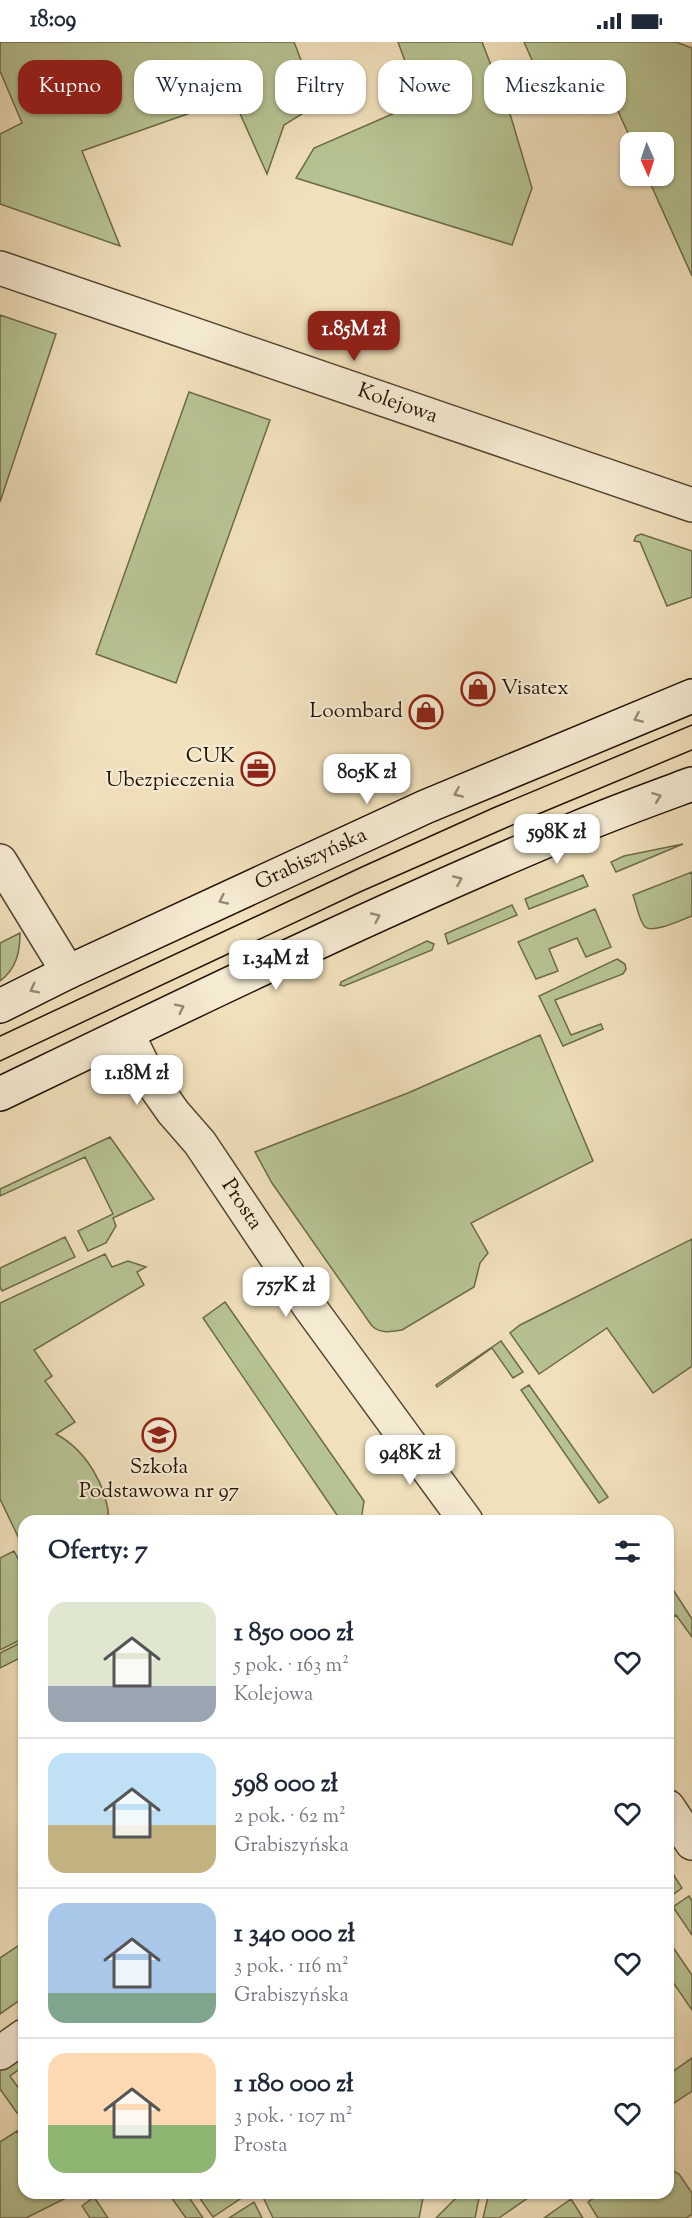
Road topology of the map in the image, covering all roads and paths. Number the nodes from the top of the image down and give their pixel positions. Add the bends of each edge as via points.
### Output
1 (0, 268) edge
2 (692, 505) edge
3 (692, 696) edge
4 (692, 784) edge
5 (0, 861) edge
6 (68, 972) junction
7 (0, 1006) edge
8 (127, 1033) junction
9 (0, 1094) edge
10 (462, 1515) edge
11 (674, 1816) edge
12 (692, 1843) edge
13 (18, 2040) edge
14 (0, 2053) edge

1 - 2 street, Kolejowa
3 -> 6 street, Grabiszyńska via 425,807
8 -> 4 street via 448,884 578,827
5 - 6 street
6 -> 7 street, Grabiszyńska
8 - 9 street
8 - 10 street, Prosta via 148,1078 200,1143 311,1309
11 - 12 street
13 - 14 street

